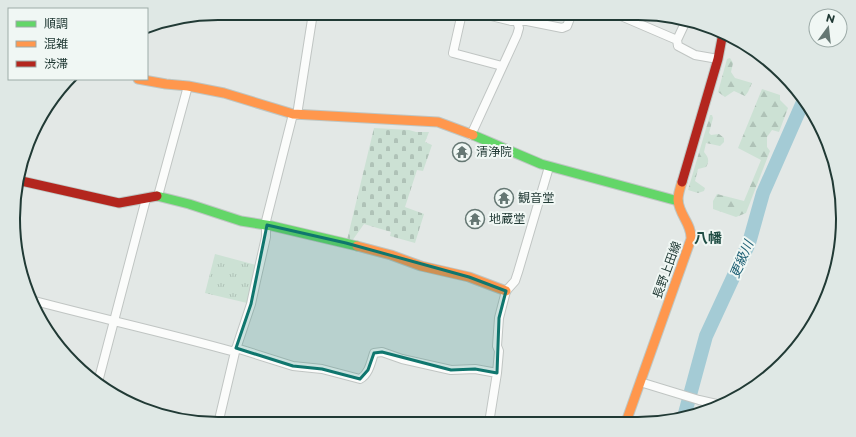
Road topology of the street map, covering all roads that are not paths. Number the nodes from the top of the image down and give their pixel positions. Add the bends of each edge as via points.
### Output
1 (312, 20) edge
2 (460, 20) edge
3 (507, 20) edge
4 (569, 20) edge
5 (630, 20) edge
6 (517, 21) junction
7 (683, 26) edge
8 (722, 39) edge
9 (677, 40) junction
10 (718, 59) junction
11 (502, 66) junction
12 (144, 80) edge
13 (188, 86) junction
14 (295, 114) junction
15 (472, 135) junction
16 (550, 167) junction
17 (24, 182) edge
18 (158, 196) junction
19 (146, 199) junction
20 (678, 201) junction
21 (267, 225) junction
22 (506, 291) junction
23 (38, 302) edge
24 (114, 321) junction
25 (235, 350) junction
26 (497, 373) junction
27 (99, 377) edge
28 (640, 382) junction
29 (711, 403) edge
30 (220, 417) edge
31 (490, 417) edge
32 (628, 417) edge

1 - 14 street
2 - 11 street via 453,53
3 - 6 street
4 - 6 street via 567,26 562,28
5 - 9 street
6 - 11 street via 517,35
7 - 9 street
8 - 10 street
9 - 10 street via 678,46 695,55
10 - 20 street
11 - 15 street
12 - 13 street
13 - 14 street via 224,93
13 - 18 street
14 - 15 street via 438,122
14 - 21 street
15 - 16 street via 507,152
16 - 20 street
16 - 22 street via 515,281
17 - 19 street via 119,203
18 - 19 street
18 - 21 street via 226,217
19 - 24 street
20 - 28 street, 長野上田線 via 691,228 691,239
21 - 22 street via 391,255 421,266 469,276
21 - 25 street via 251,304
22 - 26 street via 499,318
23 - 24 street
24 - 25 street
24 - 27 street
25 - 26 street via 293,366 322,368 360,379 364,377 374,353 382,352 451,370 475,369
25 - 30 street
26 - 31 street
28 - 29 street
28 - 32 street, 長野上田線

